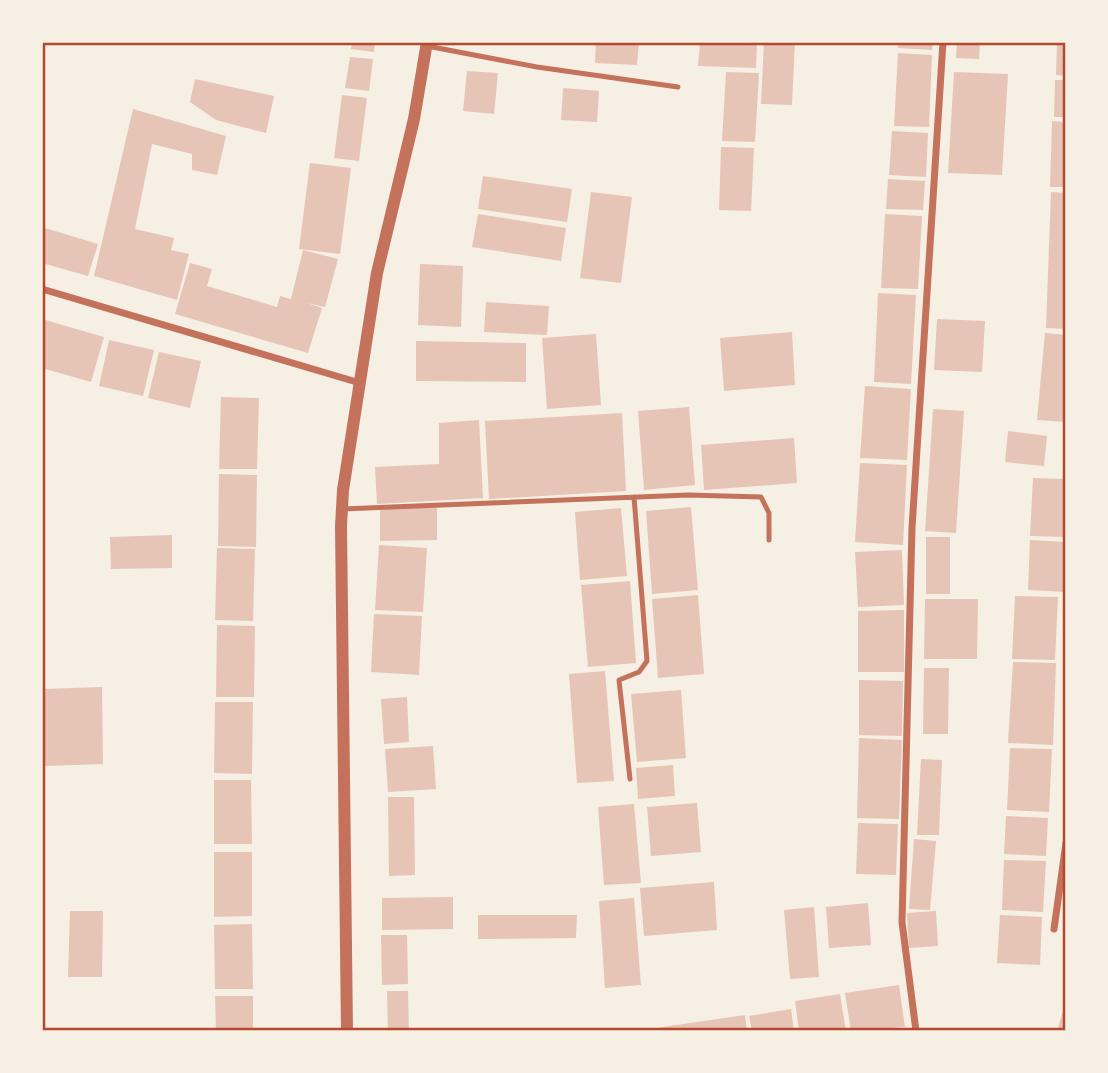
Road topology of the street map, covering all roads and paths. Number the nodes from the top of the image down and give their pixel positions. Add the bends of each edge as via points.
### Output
1 (943, 42) edge
2 (427, 44) edge
3 (678, 87) dead end
4 (42, 289) edge
5 (360, 383) junction
6 (634, 497) junction
7 (342, 509) junction
8 (769, 540) dead end
9 (630, 779) dead end
10 (1066, 843) edge
11 (1054, 929) dead end
12 (347, 1031) edge
13 (916, 1031) edge

1 - 13 street via 912,528 902,922
2 - 3 lane via 537,67
2 - 5 street via 377,274
4 - 5 street
5 - 7 street
6 - 7 lane
6 - 8 lane via 761,497 769,513
6 - 9 lane via 647,661 639,672 619,680
7 - 12 street
10 - 11 street

